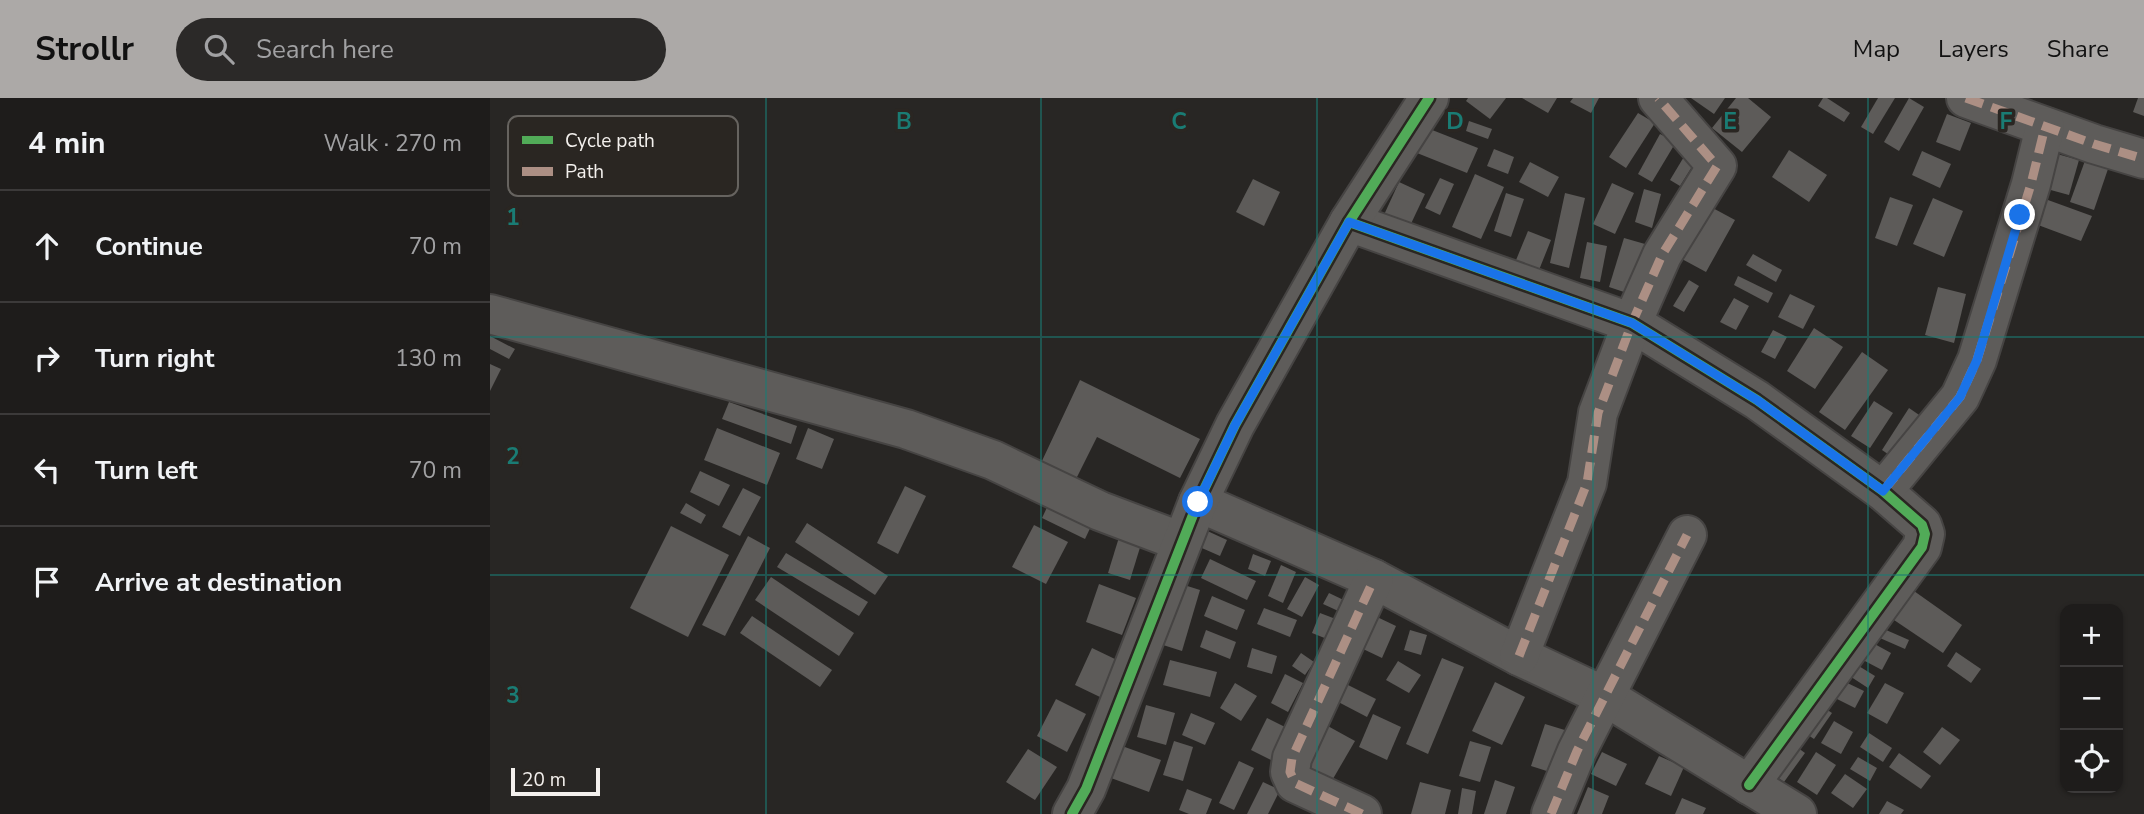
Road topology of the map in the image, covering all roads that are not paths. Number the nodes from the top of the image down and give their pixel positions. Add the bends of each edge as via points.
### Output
1 (1429, 98) edge
2 (1658, 98) edge
3 (1966, 98) edge
4 (2045, 127) junction
5 (2144, 159) edge
6 (1349, 222) junction
7 (490, 314) edge
8 (1632, 323) junction
9 (1883, 491) junction
10 (1198, 502) junction
11 (1687, 535) dead end
12 (1182, 542) junction
13 (1374, 579) junction
14 (1519, 656) junction
15 (1606, 696) junction
16 (1749, 785) junction
17 (1072, 814) edge
18 (1362, 814) edge
19 (1551, 814) edge
20 (1797, 814) edge

1 - 6 street
2 - 8 street via 1717,166 1662,255
3 - 4 street
4 - 5 street
4 - 9 street via 1977,360 1960,397
6 - 8 street
6 - 10 street via 1235,425
7 - 12 street via 906,429 993,460 1100,511
8 - 9 street via 1757,400
8 - 14 street via 1598,413 1587,483
9 - 16 street via 1922,525 1922,547
10 - 12 street
10 - 13 street
11 - 15 street
12 - 17 street via 1086,789
13 - 14 street
13 - 18 street via 1292,758 1290,772 1295,783
14 - 15 street
15 - 16 street
15 - 19 street
16 - 20 street

